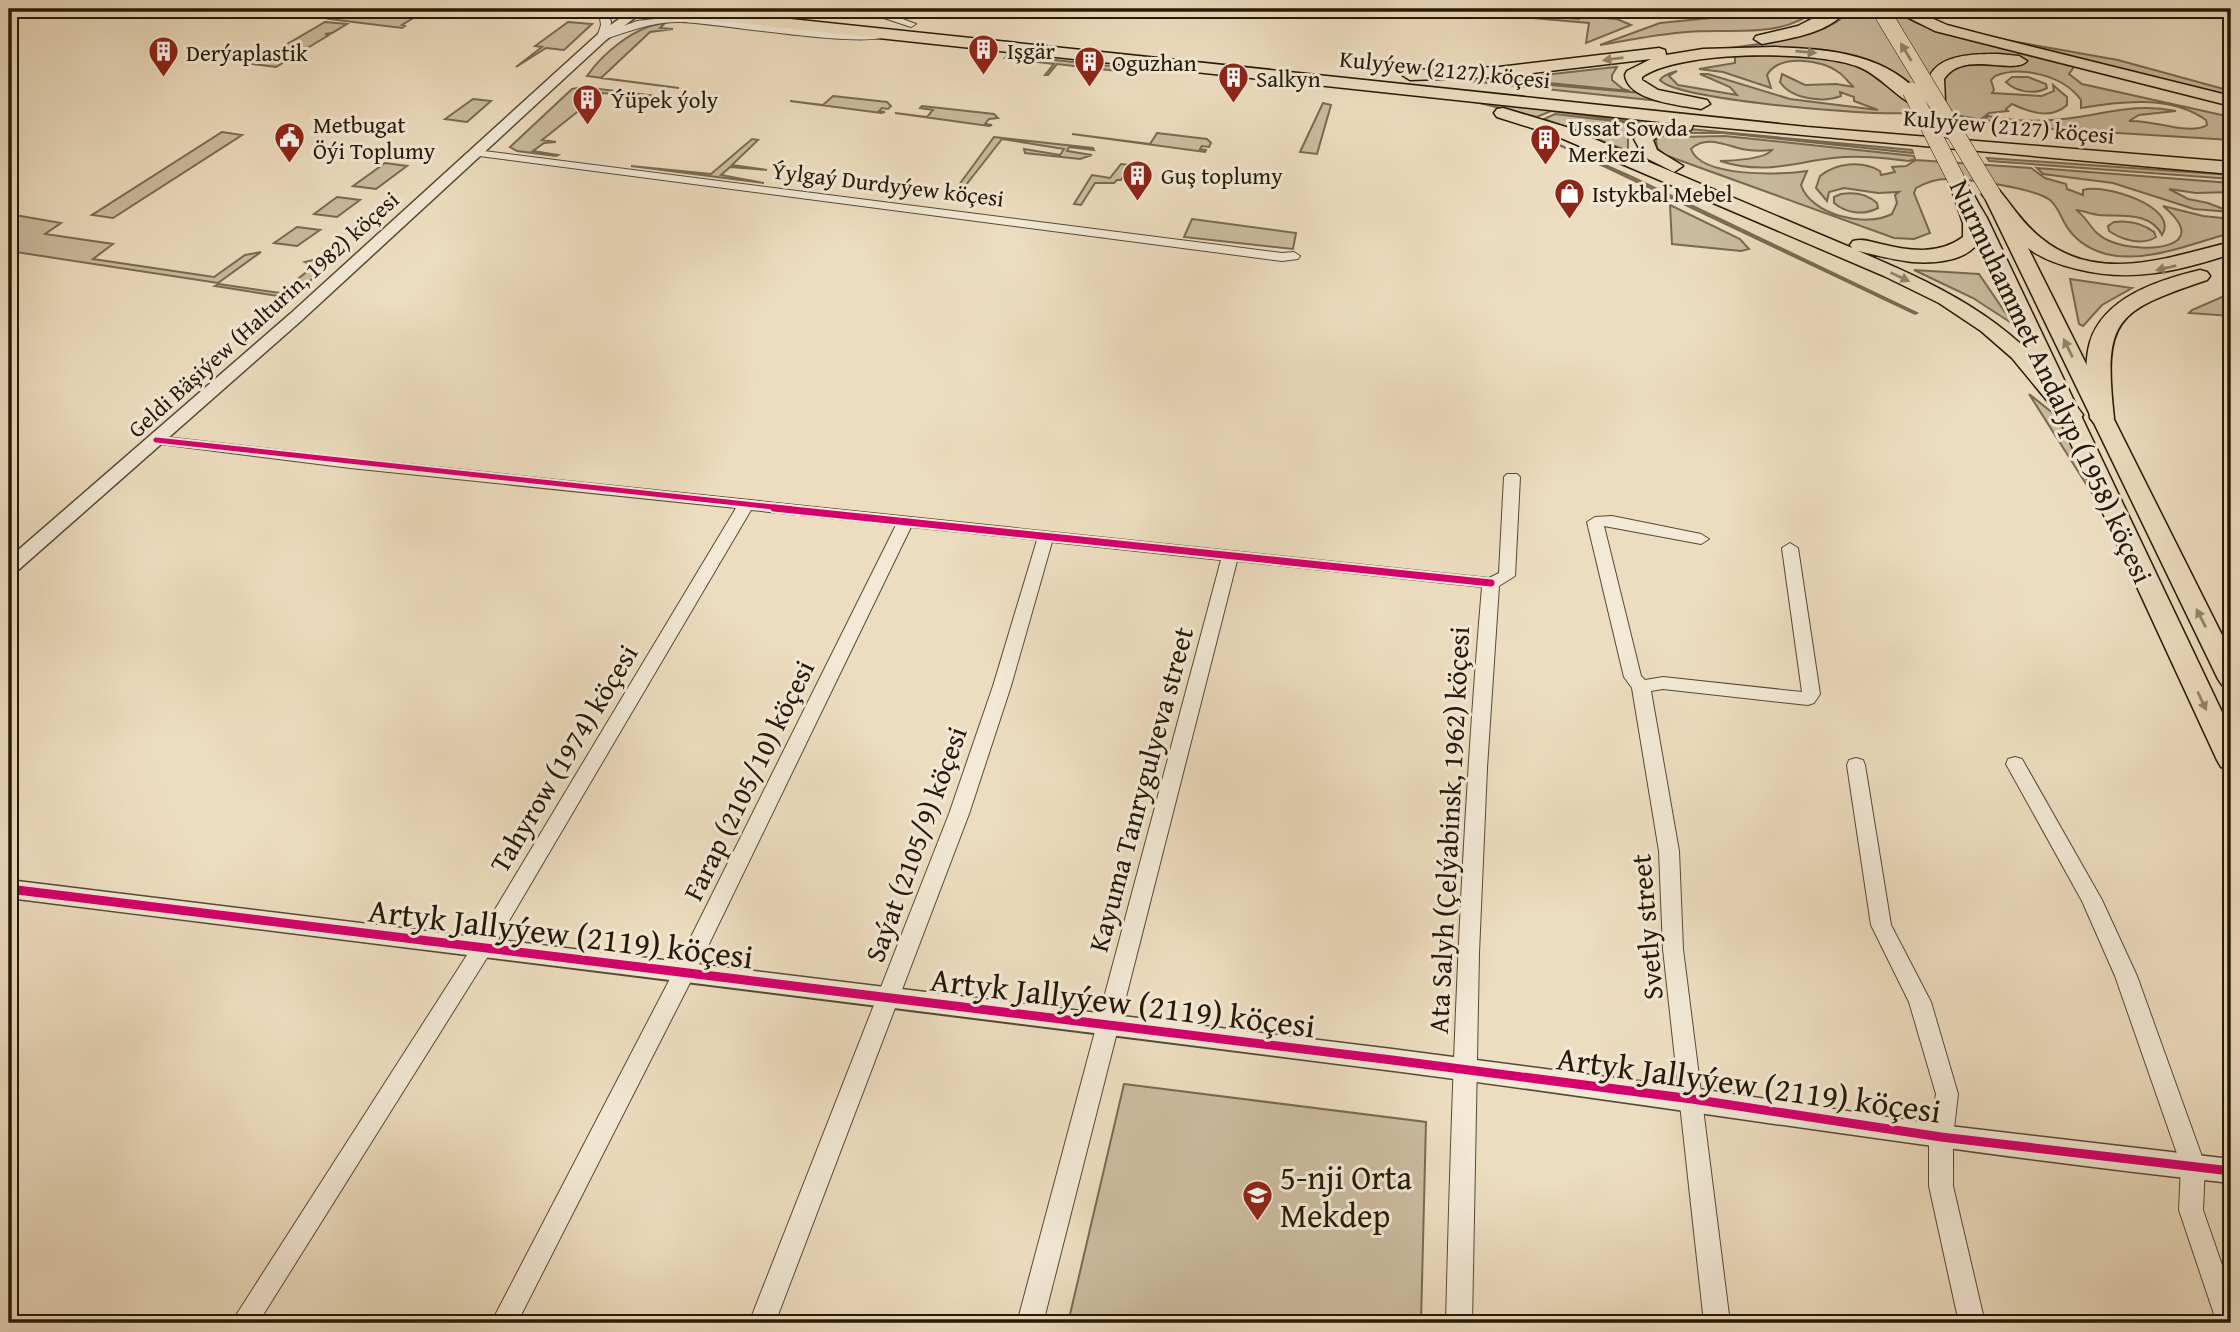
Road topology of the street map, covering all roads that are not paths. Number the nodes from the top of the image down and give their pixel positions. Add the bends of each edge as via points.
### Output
1 (584, 9) edge
2 (640, 9) edge
3 (655, 9) edge
4 (765, 9) edge
5 (848, 9) edge
6 (1840, 9) edge
7 (1861, 9) edge
8 (1880, 9) edge
9 (1899, 9) edge
10 (734, 20) junction
11 (907, 29) junction
12 (602, 37) junction
13 (1709, 51) junction
14 (2095, 71) junction
15 (1378, 81) junction
16 (1917, 101) junction
17 (1936, 101) junction
18 (2231, 101) edge
19 (2231, 111) edge
20 (1804, 126) junction
21 (2231, 150) edge
22 (475, 153) junction
23 (2231, 155) edge
24 (2142, 156) junction
25 (2231, 167) edge
26 (2231, 174) edge
27 (1962, 191) junction
28 (1992, 194) junction
29 (2231, 248) edge
30 (1294, 256) dead end
31 (2231, 264) edge
32 (2071, 415) junction
33 (2102, 418) junction
34 (156, 440) junction
35 (1512, 477) dead end
36 (747, 503) junction
37 (905, 522) junction
38 (1045, 536) junction
39 (1701, 539) dead end
40 (1790, 548) dead end
41 (1231, 554) junction
42 (9, 568) edge
43 (1491, 583) junction
44 (2231, 679) edge
45 (1641, 687) junction
46 (2231, 760) edge
47 (2015, 764) dead end
48 (1856, 765) dead end
49 (9, 889) edge
50 (483, 947) junction
51 (684, 973) junction
52 (888, 998) junction
53 (1108, 1024) junction
54 (1463, 1069) junction
55 (1692, 1099) junction
56 (1941, 1137) junction
57 (2193, 1165) junction
58 (2231, 1171) edge
59 (244, 1323) edge
60 (504, 1323) edge
61 (762, 1323) edge
62 (1030, 1323) edge
63 (1459, 1323) edge
64 (1717, 1323) edge
65 (1972, 1323) edge
66 (2230, 1323) edge

1 - 12 street via 605,18
2 - 12 street, Geldi Bäşiýew (Halturin, 1982) köçesi
3 - 10 highway, Kulyýew (2127) köçesi
4 - 11 highway, Kulyýew (2127) köçesi
5 - 11 street via 876,12
6 - 13 highway via 1809,28
7 - 16 main road, Nurmuhammet Andalyp (1958) köçesi
17 -> 8 main road, Nurmuhammet Andalyp (1958) köçesi, bridge
9 - 14 highway via 1956,33
10 - 11 highway, Kulyýew (2127) köçesi
10 - 12 street via 659,20
11 - 15 highway, Kulyýew (2127) köçesi
12 - 22 street, Geldi Bäşiýew (Halturin, 1982) köçesi
13 -> 15 highway
13 -> 16 highway via 1780,50 1838,56 1884,73
13 - 20 highway via 1652,63 1637,69 1632,78 1661,97
14 - 17 highway via 2017,60 1964,61 1937,74
14 - 18 highway
14 - 19 highway
15 - 20 highway, Kulyýew (2127) köçesi
15 -> 32 highway via 1560,131 1891,272 1989,326 2020,354
16 - 27 main road, Nurmuhammet Andalyp (1958) köçesi, bridge
17 - 28 main road, Nurmuhammet Andalyp (1958) köçesi, bridge
20 - 24 highway, Kulyýew (2127) köçesi
20 - 27 highway via 1778,134 1670,127 1650,133 1643,144 1665,163 1839,238 1898,254 1945,254 1971,242 1974,233
21 - 24 highway via 2170,147
22 - 30 street, Ýylgaý Durdyýew köçesi
22 - 34 street, Geldi Bäşiýew (Halturin, 1982) köçesi
23 - 24 highway, Kulyýew (2127) köçesi
24 - 25 highway, Kulyýew (2127) köçesi
24 - 26 highway
27 - 32 main road, Nurmuhammet Andalyp (1958) köçesi
29 -> 28 highway via 2153,271 2092,267 2040,248
33 -> 28 main road, Nurmuhammet Andalyp (1958) köçesi
31 - 33 highway via 2152,294 2119,314 2108,327 2099,356
32 -> 46 main road, Nurmuhammet Andalyp (1958) köçesi
44 -> 33 main road, Nurmuhammet Andalyp (1958) köçesi
34 - 36 street
34 - 42 street, Geldi Bäşiýew (Halturin, 1982) köçesi
35 - 43 street, Ata Salyh (Çelýabinsk, 1962) köçesi via 1507,576
36 - 37 street
36 - 50 street, Tahyrow (1974) köçesi
37 - 38 street
37 - 51 street, Farap (2105/10) köçesi
38 - 41 street
38 - 52 street, Saýat (2105/9) köçesi via 967,789
39 - 45 street, Svetly street via 1612,521 1595,522 1633,677
40 - 45 street via 1811,694 1808,699 1663,683
41 - 43 street
41 - 53 street, Kayuma Tanrygulyeva street
43 - 54 street, Ata Salyh (Çelýabinsk, 1962) köçesi via 1477,739
45 - 55 street, Svetly street via 1669,851 1673,949
47 - 57 street via 2092,901 2126,976
48 - 56 street via 1881,925 1920,1002 1947,1094
49 - 50 street, Artyk Jallyýew (2119) köçesi
50 - 51 street, Artyk Jallyýew (2119) köçesi
50 - 59 street, Tahyrow (1974) köçesi
51 - 52 street, Artyk Jallyýew (2119) köçesi
51 - 60 street, Farap (2105/10) köçesi
52 - 53 street, Artyk Jallyýew (2119) köçesi
52 - 61 street, Saýat (2105/9) köçesi
53 - 54 street, Artyk Jallyýew (2119) köçesi
53 - 62 street, Kayuma Tanrygulyeva street
54 - 55 street, Artyk Jallyýew (2119) köçesi
54 - 63 street, Ata Salyh (Çelýabinsk, 1962) köçesi
55 - 56 street, Artyk Jallyýew (2119) köçesi
55 - 64 street, Svetly street
56 - 57 street, Artyk Jallyýew (2119) köçesi
56 - 65 street via 1941,1186
57 - 58 street, Artyk Jallyýew (2119) köçesi
57 - 66 street via 2191,1210

